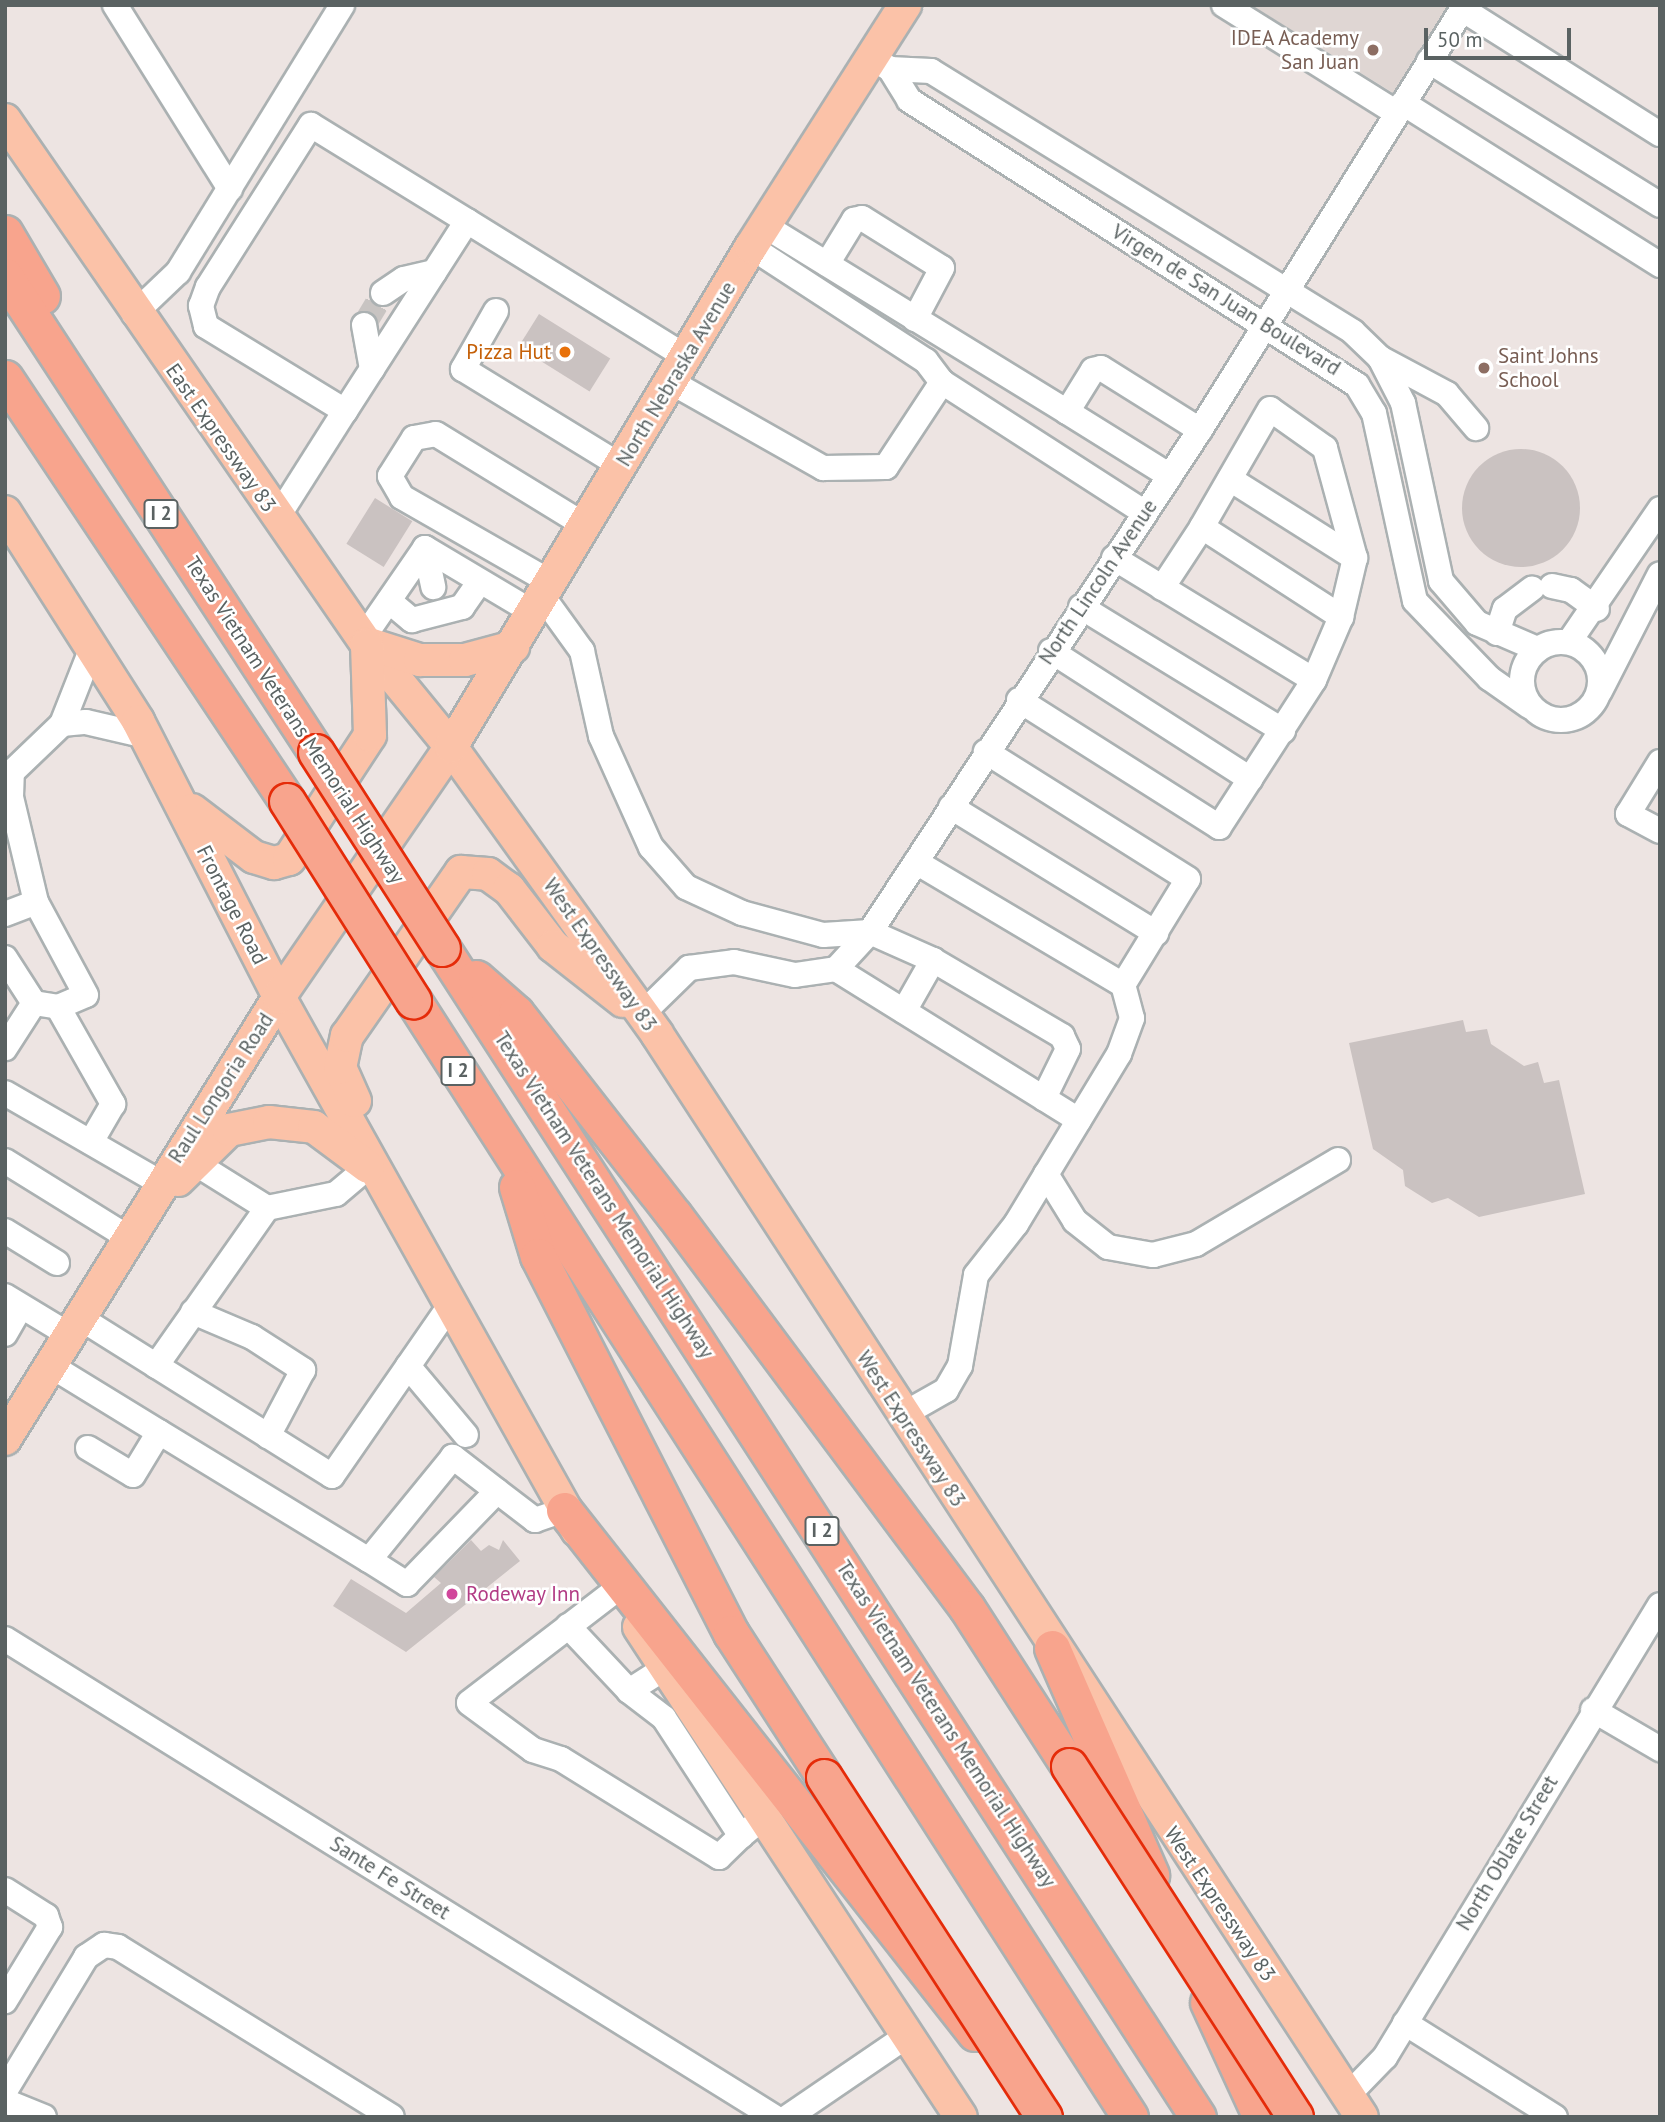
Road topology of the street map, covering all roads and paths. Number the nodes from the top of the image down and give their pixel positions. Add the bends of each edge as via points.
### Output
1 (115, 5) edge
2 (342, 5) edge
3 (905, 5) edge
4 (1224, 5) edge
5 (1463, 7) edge
6 (1429, 61) junction
7 (881, 64) junction
8 (1400, 108) junction
9 (5, 120) edge
10 (1660, 134) edge
11 (230, 190) junction
12 (1660, 205) edge
13 (467, 221) junction
14 (5, 233) edge
15 (758, 237) junction
16 (827, 264) junction
17 (1660, 265) edge
18 (434, 272) junction
19 (5, 276) edge
20 (383, 293) tunnel mouth
21 (1286, 294) junction
22 (496, 311) dead end
23 (134, 314) junction
24 (915, 319) junction
25 (364, 325) tunnel mouth
26 (1266, 326) junction
27 (1380, 358) junction
28 (372, 369) junction
29 (679, 369) junction
30 (5, 379) edge
31 (942, 382) junction
32 (5, 391) edge
33 (345, 411) junction
34 (1067, 412) junction
35 (1476, 428) dead end
36 (1200, 430) junction
37 (621, 466) junction
38 (68, 475) junction
39 (1170, 476) junction
40 (1230, 479) junction
41 (1660, 509) edge
42 (5, 512) edge
43 (1145, 513) junction
44 (277, 518) junction
45 (586, 526) junction
46 (1202, 527) junction
47 (425, 548) junction
48 (1114, 558) junction
49 (1355, 558) junction
50 (1660, 574) edge
51 (479, 583) junction
52 (1162, 588) junction
53 (543, 598) junction
54 (389, 601) junction
55 (436, 602) junction
56 (1081, 607) junction
57 (1597, 609) junction
58 (229, 617) junction
59 (1341, 617) junction
60 (1497, 633) junction
61 (365, 641) junction
62 (1569, 642) junction
63 (513, 647) junction
64 (92, 648) junction
65 (1538, 649) junction
66 (1051, 651) junction
67 (1314, 680) junction
68 (1600, 691) junction
69 (1020, 700) junction
70 (1529, 706) junction
71 (62, 724) junction
72 (1283, 731) junction
73 (146, 736) junction
74 (451, 747) junction
75 (986, 752) junction
76 (1660, 762) edge
77 (1250, 779) junction
78 (175, 794) junction
79 (951, 807) junction
80 (1660, 831) edge
81 (916, 862) junction
82 (36, 902) junction
83 (5, 914) edge
84 (870, 932) junction
85 (1156, 933) junction
86 (442, 948) junction
87 (5, 958) edge
88 (933, 960) junction
89 (836, 969) junction
90 (1123, 985) junction
91 (279, 997) junction
92 (46, 1005) junction
93 (904, 1011) junction
94 (642, 1014) junction
95 (5, 1048) edge
96 (5, 1093) edge
97 (1044, 1098) junction
98 (1079, 1120) junction
99 (91, 1142) junction
100 (504, 1143) junction
101 (1338, 1160) dead end
102 (5, 1161) edge
103 (195, 1163) junction
104 (375, 1173) junction
105 (1046, 1174) junction
106 (161, 1183) junction
107 (267, 1208) junction
108 (132, 1227) junction
109 (5, 1231) edge
110 (57, 1263) dead end
111 (13, 1301) edge
112 (451, 1304) junction
113 (193, 1312) junction
114 (72, 1325) junction
115 (5, 1334) edge
116 (48, 1364) junction
117 (156, 1366) junction
118 (408, 1366) junction
119 (902, 1415) junction
120 (159, 1432) junction
121 (466, 1435) dead end
122 (268, 1436) junction
123 (5, 1439) edge
124 (88, 1448) dead end
125 (497, 1491) junction
126 (564, 1510) junction
127 (369, 1560) junction
128 (616, 1590) junction
129 (1660, 1605) edge
130 (568, 1626) junction
131 (5, 1639) edge
132 (1052, 1648) junction
133 (665, 1668) junction
134 (629, 1691) junction
135 (1593, 1710) junction
136 (1660, 1749) edge
137 (752, 1826) junction
138 (5, 1890) edge
139 (5, 2001) edge
140 (1405, 2023) junction
141 (908, 2035) junction
142 (5, 2091) edge
143 (5, 2101) edge
144 (1355, 2106) edge
145 (44, 2117) edge
146 (392, 2117) edge
147 (775, 2117) edge
148 (788, 2117) edge
149 (961, 2117) edge
150 (1044, 2117) edge
151 (1130, 2117) edge
152 (1198, 2117) edge
153 (1261, 2117) edge
154 (1295, 2117) edge
155 (1555, 2117) edge

1 - 11 street
2 - 11 street
3 - 7 main road, North Nebraska Avenue
4 - 8 street
5 - 6 street, North Lincoln Avenue
5 - 10 street
6 - 8 street, North Lincoln Avenue
6 - 12 street
7 - 15 main road, North Nebraska Avenue
7 - 21 street, Virgen de San Juan Boulevard via 931,71
7 - 26 street, Virgen de San Juan Boulevard via 909,100
8 - 17 street
8 - 21 street, North Lincoln Avenue
9 - 23 main road, East Expressway 83
11 - 23 street via 178,272
13 - 18 street
13 - 29 street
13 - 33 street via 311,125 201,306 206,326
14 - 58 highway
15 - 16 street
15 - 29 main road, North Nebraska Avenue
15 - 31 street via 926,361
16 - 24 street
16 - 24 street via 862,218 942,268
18 - 20 street via 404,279
18 - 28 street
19 - 58 highway, Texas Vietnam Veterans Memorial Highway / I 2
21 - 26 street, North Lincoln Avenue
21 - 27 street, Virgen de San Juan Boulevard via 1353,332
22 - 37 street via 463,369
23 - 44 main road, East Expressway 83
24 - 34 street
25 - 28 street
26 - 36 street, North Lincoln Avenue
26 - 70 street, Virgen de San Juan Boulevard via 1357,386 1374,413 1415,601 1489,678
27 - 35 street via 1447,394
27 - 60 street, Virgen de San Juan Boulevard via 1403,403 1441,581 1458,608
28 - 33 street
29 - 31 street via 823,468 886,467
29 - 37 main road, North Nebraska Avenue
30 - 38 highway, I 2
31 - 43 street
32 - 38 highway
33 - 44 street
34 - 36 street via 1093,370 1101,368
34 - 39 street
36 - 39 street, North Lincoln Avenue
37 - 45 main road, North Nebraska Avenue
38 - 100 highway, I 2, bridge via 287,801
39 - 43 street, North Lincoln Avenue
40 - 46 street
40 - 49 street
40 - 49 street via 1270,409 1325,448
41 - 57 street
42 - 64 main road, Frontage Road
43 - 48 street, North Lincoln Avenue
44 - 61 main road, East Expressway 83
45 - 53 main road, North Nebraska Avenue
45 - 53 street via 436,434 414,438 390,476 402,497
46 - 52 street
46 - 59 street
47 - 51 street
47 - 54 street
47 - 55 street
48 - 52 street
48 - 56 street, North Lincoln Avenue
49 - 59 street
50 - 68 street, Virgen de San Juan Boulevard
51 - 53 street
51 - 55 street via 462,607
52 - 67 street
53 - 63 main road, North Nebraska Avenue
53 - 84 street via 582,651 600,736 652,846 686,887 742,913 823,935
54 - 55 street via 412,620
54 - 61 street
56 - 66 street, North Lincoln Avenue
56 - 72 street
57 - 60 street via 1571,590 1542,588 1505,609
57 - 62 street
58 - 86 highway, Texas Vietnam Veterans Memorial Highway / I 2, bridge
59 - 67 street
60 - 65 street, Virgen de San Juan Boulevard
61 - 63 main road via 420,660 465,660
61 - 74 main road, East Expressway 83
61 - 78 main road via 370,735 287,862 254,857 219,836
62 - 65 street
62 - 68 street via 1591,654
63 - 74 main road, North Nebraska Avenue
64 - 71 street
64 - 73 main road, Frontage Road
65 - 70 street via 1523,671
66 - 69 street, North Lincoln Avenue
66 - 77 street
67 - 72 street
68 - 70 street, Virgen de San Juan Boulevard via 1572,719 1545,716
69 - 75 street, North Lincoln Avenue
69 - 77 street via 1219,827
71 - 73 street via 86,722
71 - 82 street via 12,772 11,797
72 - 77 street
73 - 78 main road, Frontage Road
74 - 91 main road, Raul Longoria Road
74 - 94 main road, West Expressway 83
75 - 79 street, North Lincoln Avenue
75 - 85 street via 1188,879
76 - 80 street via 1628,814
78 - 91 main road, Frontage Road
79 - 81 street, North Lincoln Avenue
79 - 85 street
81 - 84 street, North Lincoln Avenue
81 - 90 street
82 - 83 street
82 - 92 street via 86,995
84 - 88 street
84 - 89 street, North Lincoln Avenue
85 - 90 street
86 - 152 highway, Texas Vietnam Veterans Memorial Highway / I 2
86 - 154 highway, bridge via 516,1013 674,1215 967,1608
87 - 92 street
88 - 93 street
88 - 97 street via 1062,1036 1068,1049
89 - 93 street
89 - 94 street via 795,975 733,962 689,968
90 - 98 street via 1132,1018 1119,1054
91 - 104 main road, Frontage Road
91 - 106 main road, Raul Longoria Road
92 - 95 street
92 - 99 street via 113,1104
93 - 97 street
94 - 104 main road via 580,971 509,889 488,874 453,876 343,1048 340,1068
94 - 119 main road, West Expressway 83
96 - 99 street
97 - 98 street
98 - 105 street
99 - 106 street
100 - 150 highway, bridge via 538,1256 731,1633
100 - 151 highway, I 2
101 - 105 street via 1196,1244 1153,1255 1108,1247 1075,1221
102 - 108 street
103 - 104 main road via 229,1130 270,1122 314,1127
103 - 107 street
103 - 108 main road
104 - 107 street via 336,1194
104 - 112 main road, Frontage Road
105 - 119 street via 976,1275 960,1366 946,1390
106 - 108 main road, Raul Longoria Road
107 - 113 street
108 - 114 main road, Raul Longoria Road
109 - 110 street
111 - 114 street
111 - 115 street
112 - 118 street
112 - 126 main road
113 - 117 street
113 - 122 street via 251,1337 303,1370
114 - 116 main road, Raul Longoria Road
114 - 117 street
116 - 120 street
116 - 123 main road, Raul Longoria Road
117 - 122 street
118 - 121 street
118 - 122 street via 332,1476
119 - 132 main road, West Expressway 83
120 - 124 street via 133,1475
120 - 127 street
125 - 126 street via 535,1520
125 - 127 street via 407,1584
125 - 127 street via 453,1457
126 - 128 main road
126 - 150 highway
128 - 130 street
128 - 133 main road
129 - 135 street, North Oblate Street
130 - 134 street
130 - 137 street via 469,1703 533,1750 561,1759 719,1857
131 - 147 street, Sante Fe Street
132 - 144 main road, West Expressway 83
132 - 153 highway
133 - 134 street
133 - 137 main road
134 - 137 street via 664,1718
135 - 136 street
135 - 140 street, North Oblate Street
137 - 141 main road
138 - 139 street via 46,1916 50,1927
140 - 144 street, North Oblate Street
140 - 155 street
141 - 148 street
141 - 149 main road
142 - 146 street via 86,1957 104,1945 118,1947
143 - 145 street

